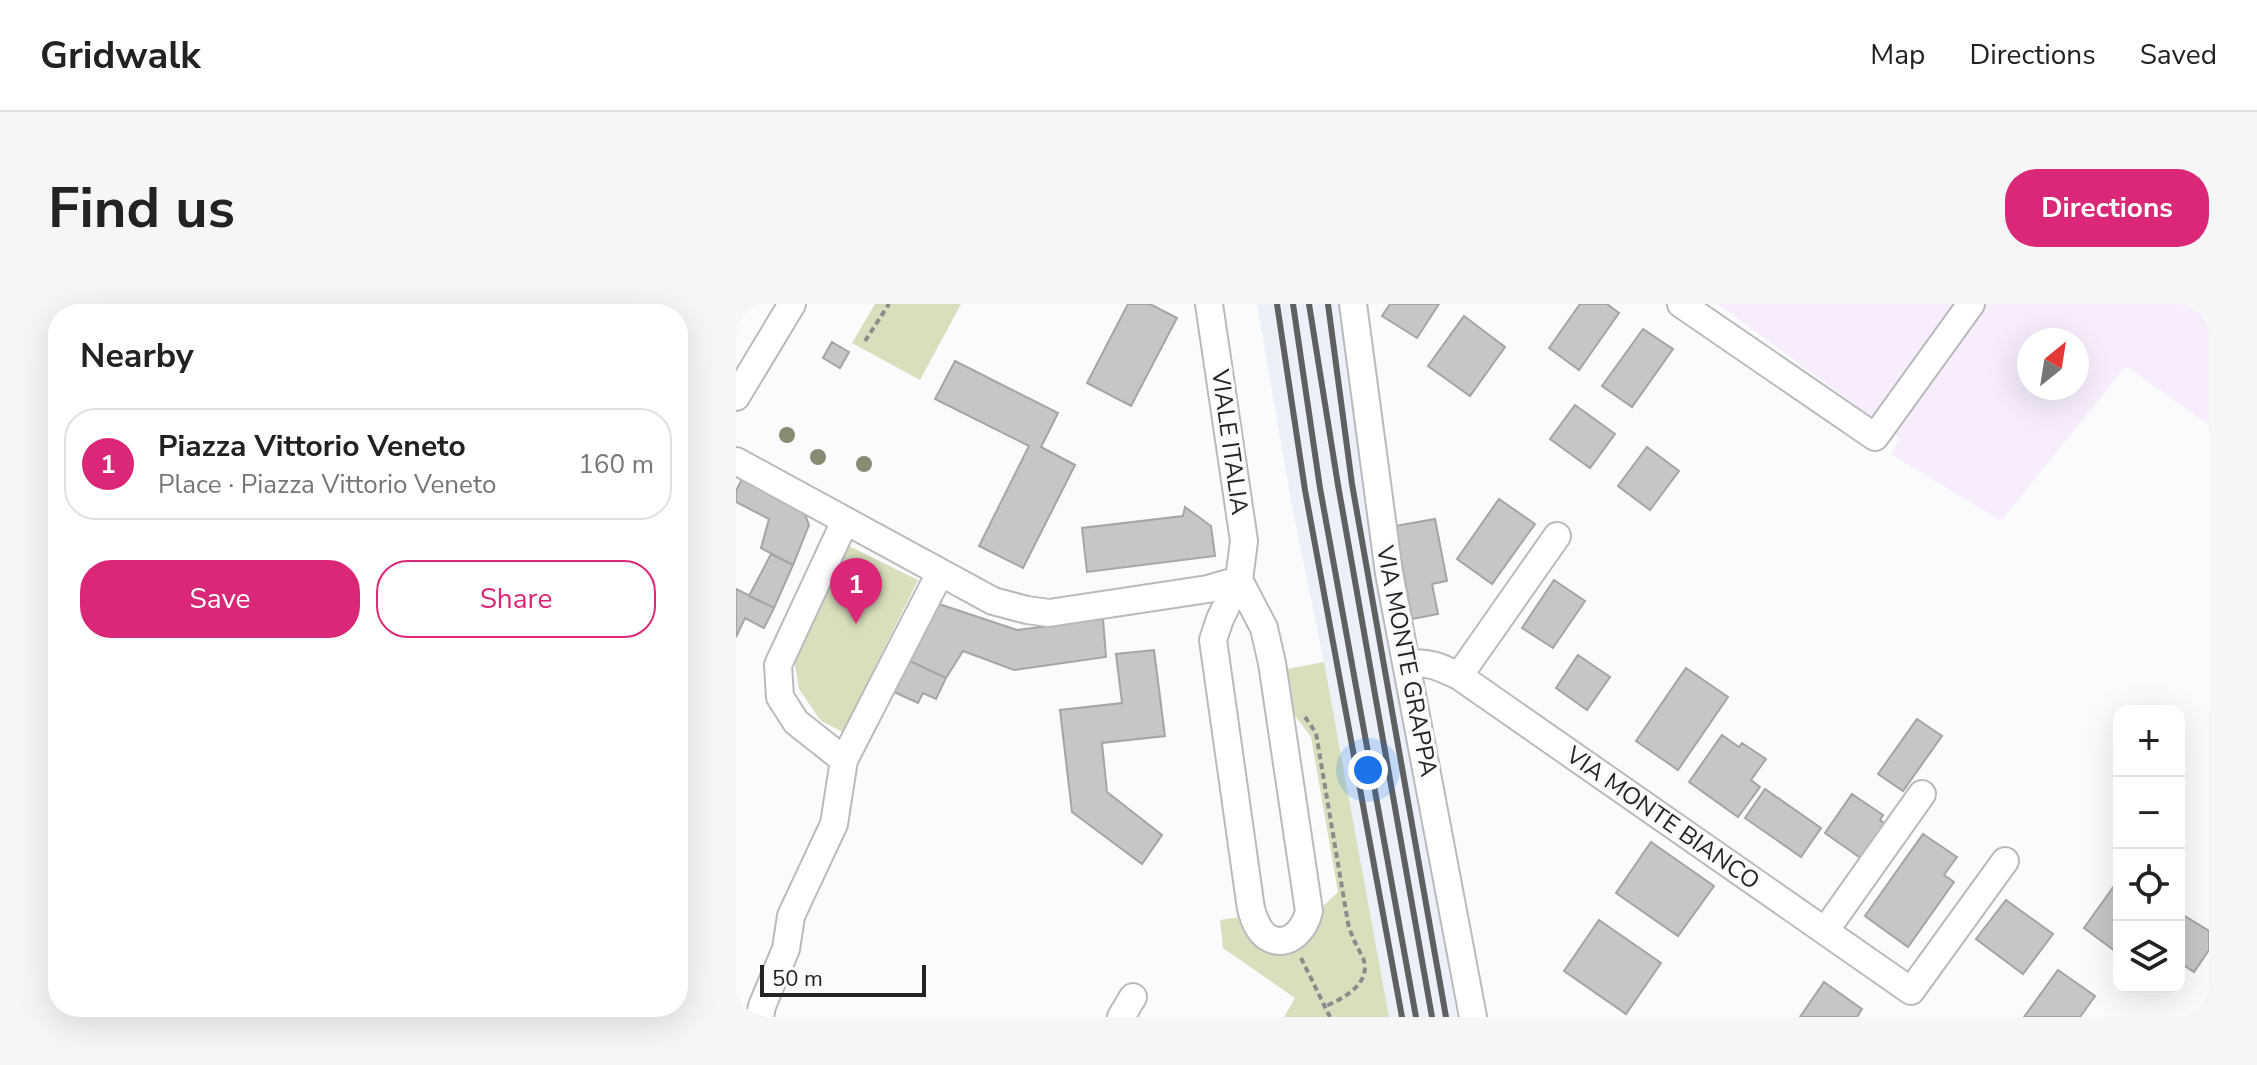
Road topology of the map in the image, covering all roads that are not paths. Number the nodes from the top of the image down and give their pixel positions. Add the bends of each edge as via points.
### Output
1 (792, 304) edge
2 (1209, 304) edge
3 (1353, 304) edge
4 (1681, 304) edge
5 (1971, 304) edge
6 (736, 397) edge
7 (736, 461) edge
8 (845, 521) junction
9 (1557, 536) dead end
10 (940, 573) junction
11 (1239, 580) junction
12 (1407, 664) junction
13 (1459, 676) junction
14 (844, 760) junction
15 (1922, 794) dead end
16 (2005, 861) dead end
17 (1825, 931) junction
18 (760, 1017) edge
19 (1473, 1017) edge

1 - 6 street
2 - 11 street, VIALE ITALIA via 1244,541
3 - 12 street, VIA MONTE GRAPPA via 1387,559
4 - 5 street via 1875,437
7 - 8 street
8 - 10 street
8 - 14 street via 778,665 780,697 796,722
9 - 13 street
10 - 11 street via 993,601 1049,613
10 - 14 street
11 - 11 street, VIALE ITALIA via 1213,640 1251,909 1267,937 1280,941 1296,937 1309,911 1272,663 1264,628
12 - 13 street, VIA MONTE BIANCO via 1435,664
12 - 19 street, VIA MONTE GRAPPA
13 - 17 street, VIA MONTE BIANCO
14 - 18 street via 834,824 791,916 786,949
15 - 17 street
16 - 17 street, VIA MONTE BIANCO via 1911,991

